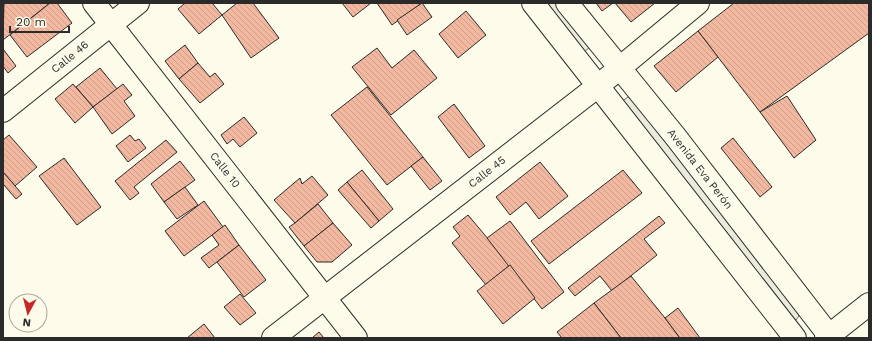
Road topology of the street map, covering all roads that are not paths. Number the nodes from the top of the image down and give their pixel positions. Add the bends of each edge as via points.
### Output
1 (94, 3) edge
2 (138, 3) edge
3 (533, 3) edge
4 (567, 3) edge
5 (698, 3) edge
6 (111, 24) junction
7 (619, 69) junction
8 (598, 86) junction
9 (3, 111) edge
10 (325, 298) junction
11 (869, 304) edge
12 (828, 337) edge
13 (273, 338) edge
14 (356, 338) edge
15 (795, 338) edge

1 - 6 street, Calle 10
2 - 6 street, Calle 46
3 - 8 street
4 - 7 street, Avenida Eva Perón
5 - 7 street, Calle 45
6 - 9 street, Calle 46
6 - 10 street, Calle 10
7 - 8 street, Calle 45
7 - 12 street, Avenida Eva Perón via 675,136
8 - 10 street, Calle 45
8 - 15 street
10 - 13 street, Calle 45
10 - 14 street, Calle 10
11 - 12 street

